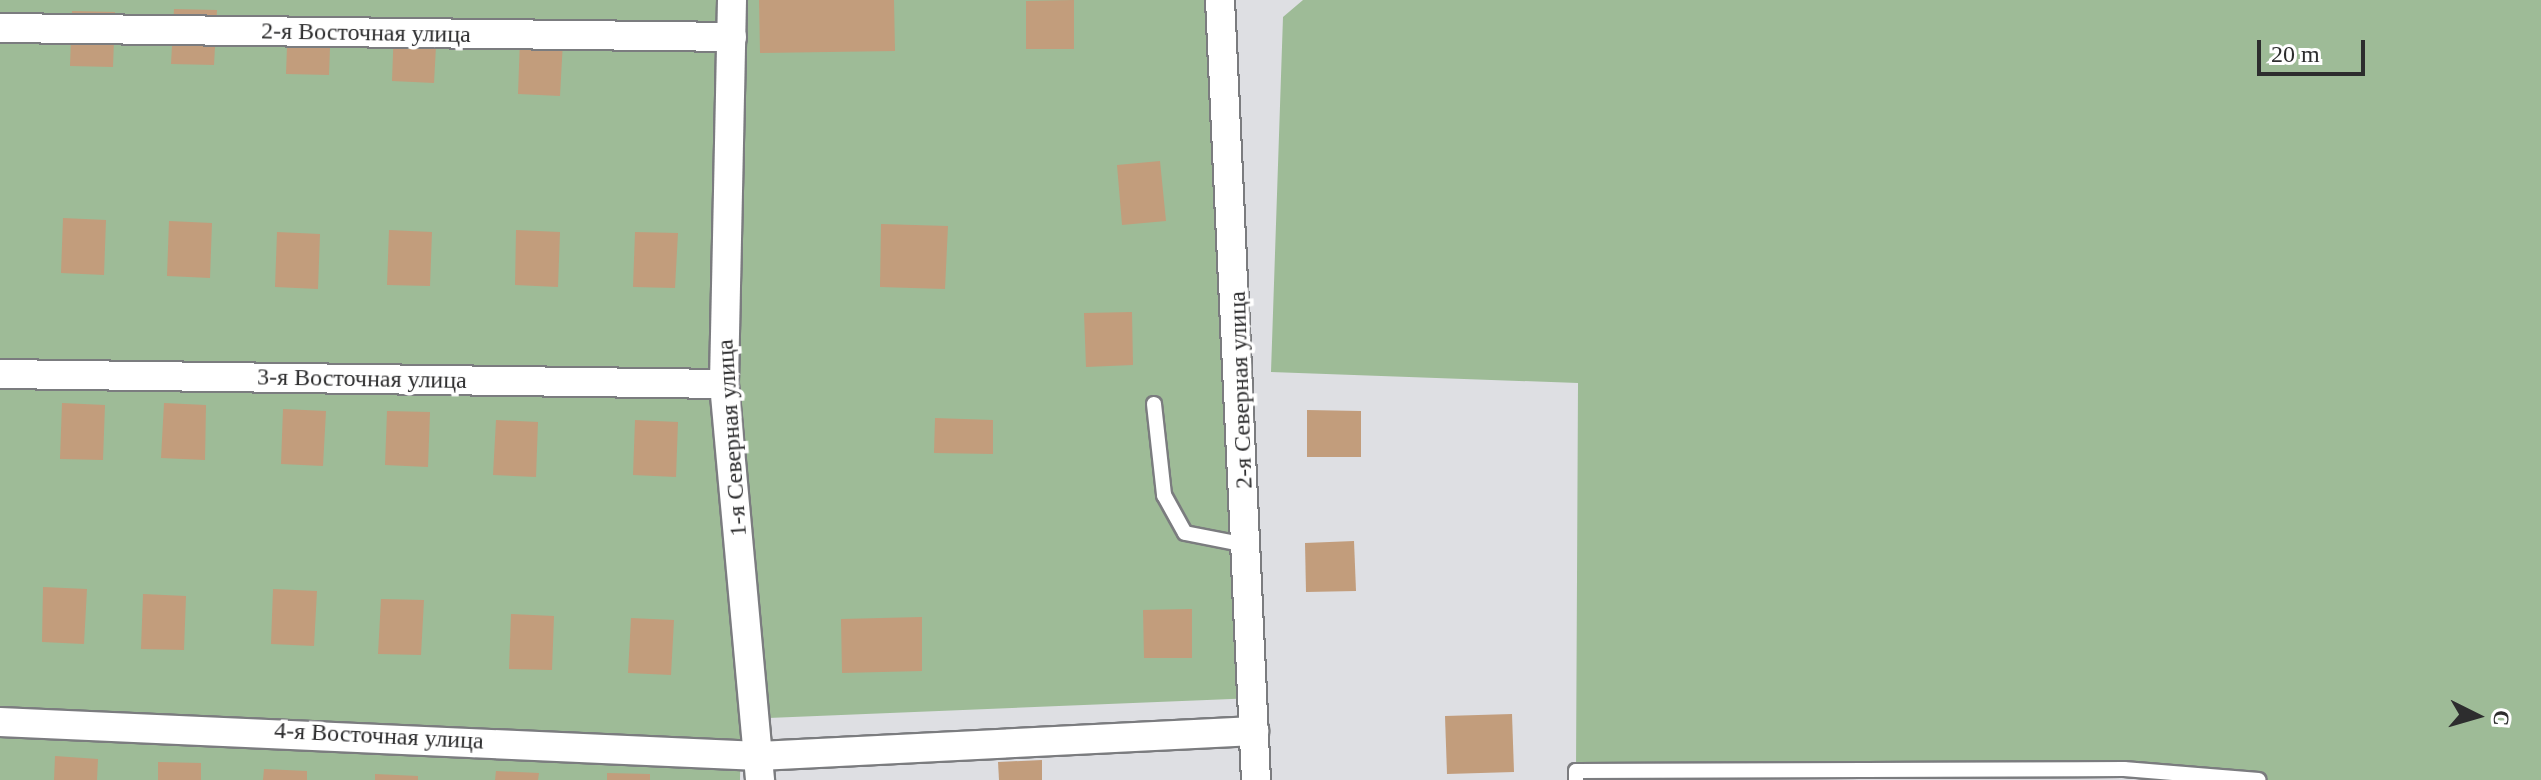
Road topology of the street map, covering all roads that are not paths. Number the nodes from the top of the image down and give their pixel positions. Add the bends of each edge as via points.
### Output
1 (732, 0) edge
2 (1220, 0) edge
3 (0, 28) edge
4 (732, 37) junction
5 (0, 374) edge
6 (724, 384) junction
7 (1154, 404) dead end
8 (1247, 545) junction
9 (0, 722) edge
10 (1254, 731) junction
11 (759, 768) edge
12 (1256, 780) edge
13 (1576, 780) edge
14 (2259, 780) edge

1 - 4 street, 1-я Северная улица
2 - 8 street, 2-я Северная улица
3 - 4 street, 2-я Восточная улица
4 - 6 street, 1-я Северная улица
5 - 6 street, 3-я Восточная улица
6 - 11 street, 1-я Северная улица
7 - 8 lane via 1164,495 1185,533
8 - 10 street, 2-я Северная улица
9 - 11 street, 4-я Восточная улица
10 - 11 street, 4-я Восточная улица
10 - 12 street, 2-я Северная улица
13 - 14 lane via 1576,771 2109,769

